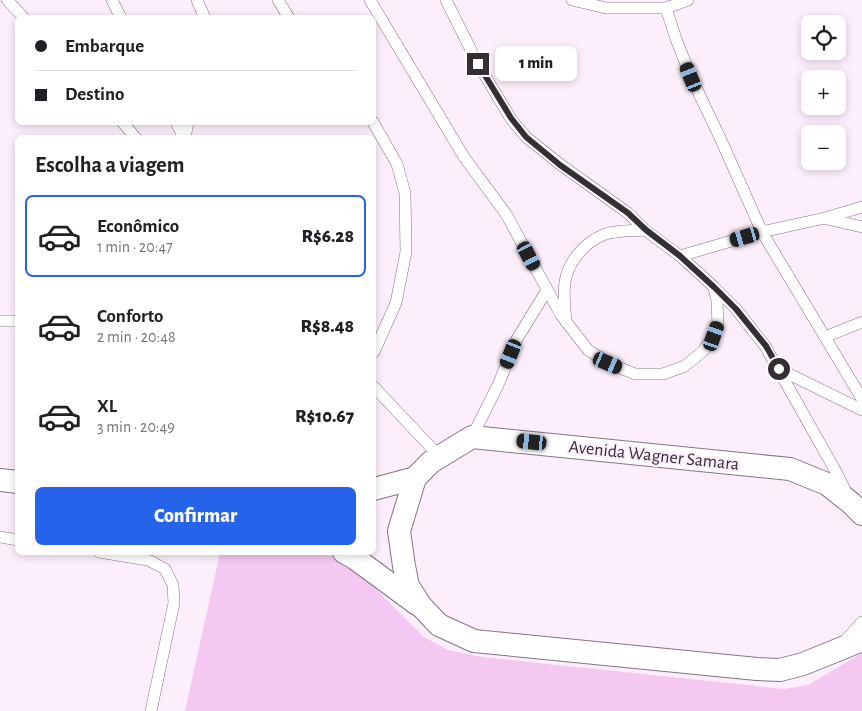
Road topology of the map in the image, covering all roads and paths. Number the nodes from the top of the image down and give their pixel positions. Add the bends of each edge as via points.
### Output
1 (7, 0) edge
2 (112, 0) edge
3 (198, 0) edge
4 (278, 0) edge
5 (370, 0) edge
6 (446, 0) edge
7 (572, 0) edge
8 (688, 0) edge
9 (666, 8) junction
10 (21, 15) edge
11 (120, 15) edge
12 (204, 15) edge
13 (287, 15) edge
14 (125, 125) edge
15 (375, 125) edge
16 (133, 135) edge
17 (862, 207) edge
18 (825, 218) junction
19 (862, 227) edge
20 (646, 230) junction
21 (762, 232) junction
22 (680, 256) junction
23 (714, 287) junction
24 (547, 290) junction
25 (0, 321) edge
26 (15, 321) edge
27 (566, 322) junction
28 (862, 322) edge
29 (825, 337) junction
30 (376, 348) edge
31 (779, 369) junction
32 (376, 389) edge
33 (862, 399) edge
34 (862, 410) edge
35 (472, 436) junction
36 (440, 456) junction
37 (415, 478) junction
38 (0, 480) edge
39 (15, 482) edge
40 (376, 488) edge
41 (857, 508) edge
42 (862, 525) edge
43 (0, 537) edge
44 (15, 540) edge
45 (117, 555) edge
46 (349, 555) edge
47 (421, 606) junction
48 (862, 622) edge
49 (862, 640) edge
50 (838, 649) junction
51 (151, 711) edge

1 - 10 lane
2 - 11 lane
3 - 12 lane
4 - 13 lane
5 - 24 lane via 464,157 506,214
6 - 20 lane via 478,64 526,137
7 - 9 lane via 606,8
8 - 9 lane
9 - 21 lane via 691,77
14 - 16 lane
15 - 30 lane via 397,164 405,192 406,252 396,303
17 - 18 lane
18 - 19 lane
18 - 21 lane
20 - 22 lane
20 - 27 lane via 603,235 585,246 569,266 565,283
21 - 22 lane
21 - 29 lane
22 - 23 lane
23 - 27 lane via 718,325 714,336 703,351 685,366 663,374 635,374 608,363 588,350
23 - 31 lane via 766,346
24 - 27 lane
24 - 35 lane via 517,339
25 - 26 lane
28 - 29 lane
29 - 33 lane
31 - 34 lane
31 - 41 lane
32 - 36 lane
35 - 36 street
35 - 41 street, Avenida Wagner Samara via 790,469 827,484
36 - 37 street
37 - 40 street
37 - 47 street via 399,531 408,586
38 - 39 street
41 - 42 lane
43 - 44 lane
45 - 51 lane via 148,560 165,569 173,585 174,603
46 - 47 street
47 - 50 street via 439,625 474,641 503,644 780,670
48 - 50 lane
49 - 50 street

